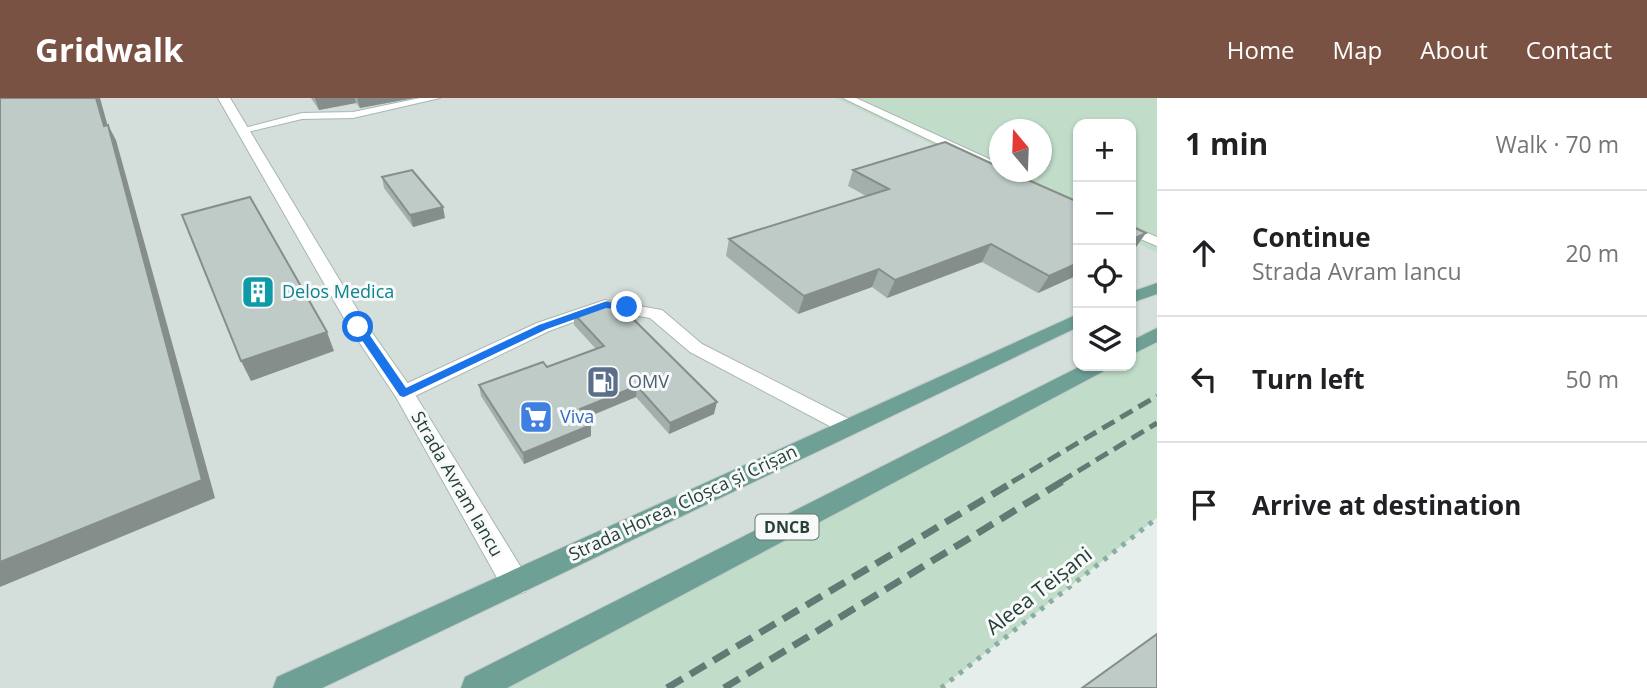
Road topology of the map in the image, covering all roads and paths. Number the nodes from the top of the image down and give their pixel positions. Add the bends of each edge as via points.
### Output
1 (224, 98) edge
2 (435, 98) edge
3 (848, 98) edge
4 (243, 130) junction
5 (989, 164) edge
6 (1136, 232) edge
7 (1157, 242) edge
8 (1157, 288) edge
9 (1136, 296) edge
10 (1073, 322) edge
11 (1157, 334) edge
12 (1136, 346) edge
13 (1087, 371) edge
14 (404, 393) junction
15 (846, 426) junction
16 (1157, 518) edge
17 (515, 583) junction
18 (288, 688) edge
19 (476, 688) edge
20 (942, 688) edge

1 - 4 street, Strada Avram Iancu
2 - 4 lane via 353,114 302,116
3 - 5 lane
4 - 14 street, Strada Avram Iancu via 351,315
6 - 7 lane
8 - 9 main road
10 - 15 main road, Strada Horea, Cloșca și Crișan
11 - 12 main road
13 - 19 main road, DNCB
14 - 15 lane via 543,327 605,305 656,314 696,348
14 - 17 street, Strada Avram Iancu
15 - 17 main road, Strada Horea, Cloșca și Crișan
16 - 20 path, Aleea Teișani
17 - 18 main road, Strada Horea, Cloșca și Crișan

